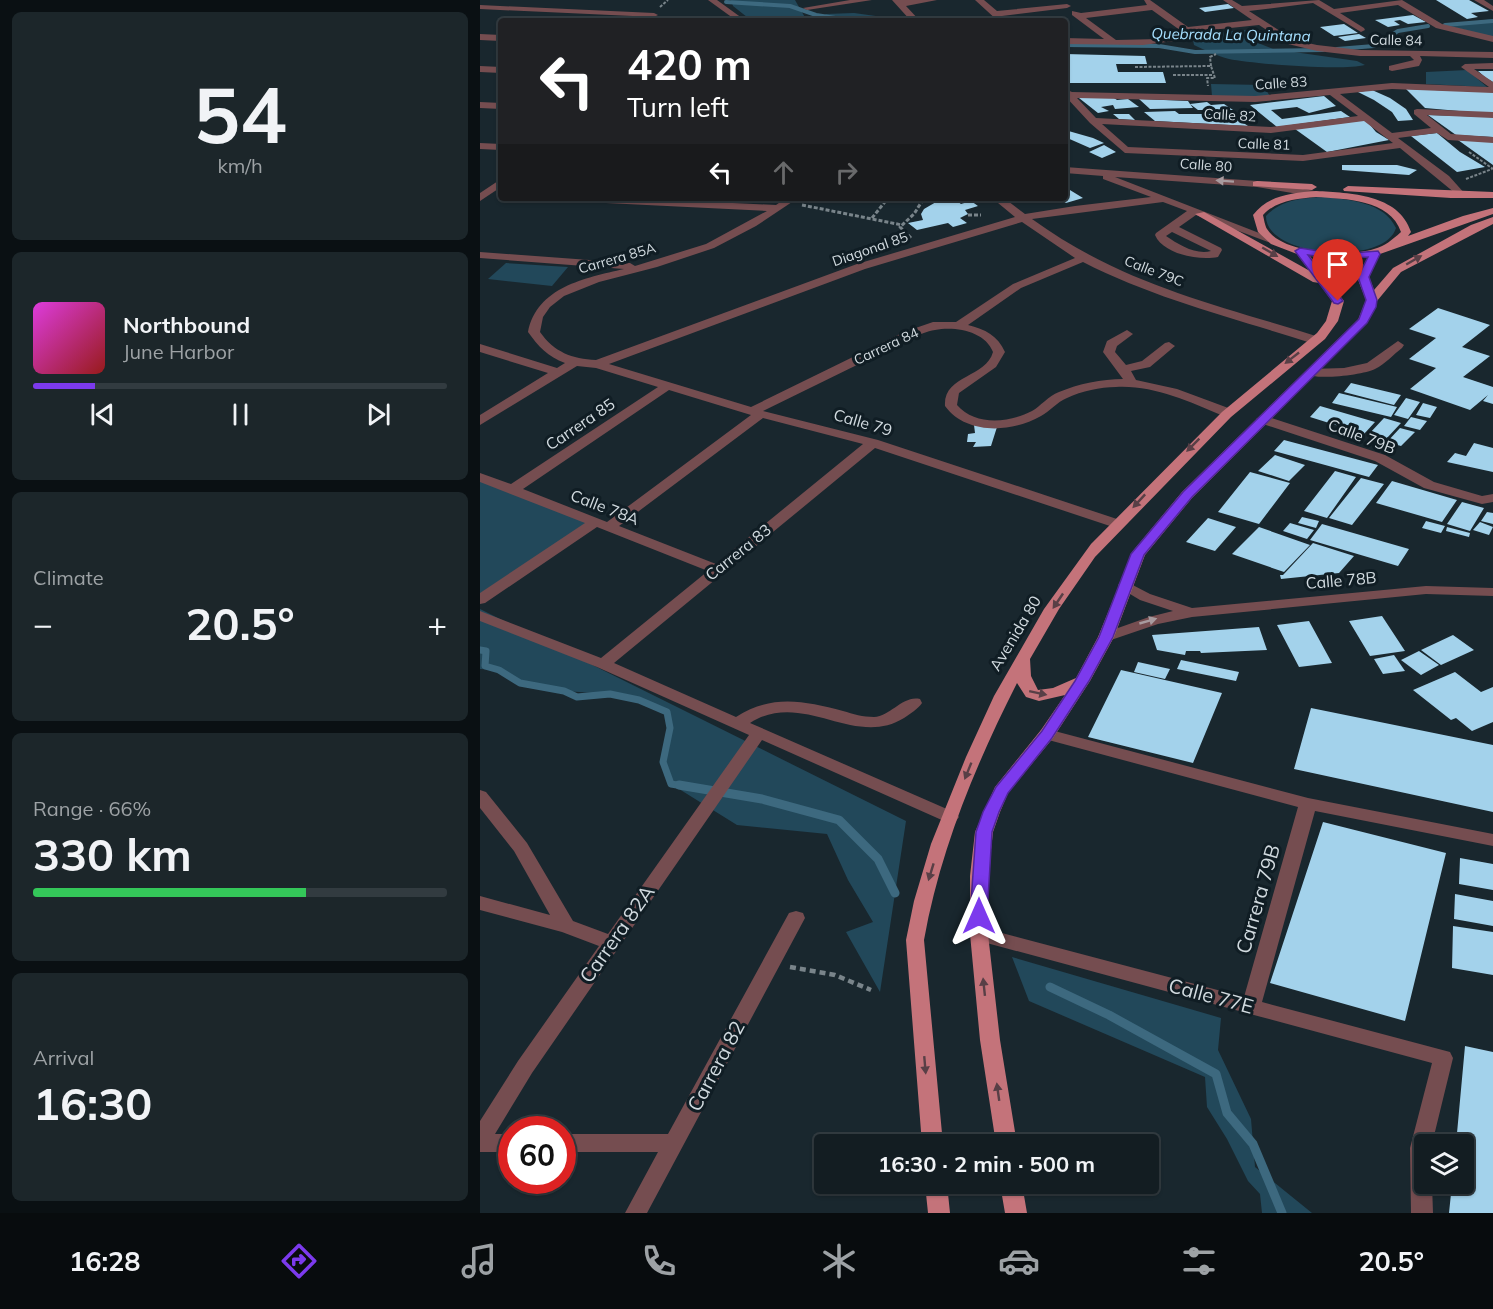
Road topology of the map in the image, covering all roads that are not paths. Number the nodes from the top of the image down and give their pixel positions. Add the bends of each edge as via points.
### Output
1 (700, 0) edge
2 (868, 0) edge
3 (933, 0) edge
4 (979, 0) edge
5 (1059, 0) edge
6 (1144, 0) edge
7 (1227, 0) edge
8 (1313, 0) edge
9 (1478, 0) edge
10 (1397, 1) edge
11 (715, 2) edge
12 (898, 2) edge
13 (1067, 6) junction
14 (480, 7) edge
15 (660, 7) dead end
16 (1154, 7) junction
17 (807, 9) edge
18 (1241, 9) junction
19 (1493, 9) edge
20 (1332, 12) junction
21 (995, 14) junction
22 (1080, 16) junction
23 (651, 18) edge
24 (738, 18) edge
25 (913, 18) edge
26 (1000, 18) edge
27 (1260, 22) junction
28 (1186, 30) junction
29 (1361, 30) dead end
30 (480, 37) edge
31 (498, 38) edge
32 (1493, 39) edge
33 (1068, 40) edge
34 (1113, 42) junction
35 (1413, 54) junction
36 (1493, 56) edge
37 (1493, 66) edge
38 (1392, 68) dead end
39 (480, 69) edge
40 (498, 70) edge
41 (1493, 86) edge
42 (1493, 90) edge
43 (1332, 92) junction
44 (1068, 94) edge
45 (480, 105) edge
46 (498, 106) edge
47 (1493, 115) edge
48 (1366, 118) junction
49 (1093, 121) junction
50 (1438, 130) junction
51 (1391, 136) junction
52 (1493, 140) edge
53 (1402, 145) junction
54 (480, 146) edge
55 (498, 147) edge
56 (1068, 159) edge
57 (1068, 170) edge
58 (1092, 171) junction
59 (1194, 179) junction
60 (498, 184) edge
61 (1257, 184) junction
62 (1316, 194) junction
63 (482, 195) edge
64 (498, 195) edge
65 (1461, 195) junction
66 (1493, 195) edge
67 (1162, 200) junction
68 (697, 201) edge
69 (1001, 201) edge
70 (1367, 201) junction
71 (785, 203) edge
72 (1493, 211) edge
73 (1197, 213) junction
74 (1024, 218) junction
75 (1493, 220) edge
76 (1171, 227) dead end
77 (1272, 240) junction
78 (1399, 243) junction
79 (1300, 251) junction
80 (1375, 254) junction
81 (480, 255) edge
82 (1084, 258) junction
83 (643, 267) junction
84 (1325, 284) junction
85 (1372, 300) junction
86 (959, 326) junction
87 (1127, 334) dead end
88 (1315, 340) junction
89 (1398, 345) dead end
90 (1169, 346) dead end
91 (480, 348) edge
92 (573, 363) junction
93 (597, 364) junction
94 (1125, 369) junction
95 (557, 372) junction
96 (1310, 374) junction
97 (1131, 383) junction
98 (667, 386) junction
99 (757, 412) junction
100 (1226, 412) junction
101 (1262, 419) junction
102 (480, 421) edge
103 (873, 443) junction
104 (480, 477) edge
105 (512, 490) junction
106 (1487, 499) edge
107 (1118, 524) junction
108 (602, 525) junction
109 (717, 569) junction
110 (1125, 585) junction
111 (1493, 592) edge
112 (480, 600) edge
113 (1192, 612) junction
114 (480, 616) edge
115 (1106, 637) junction
116 (1023, 656) junction
117 (603, 663) junction
118 (1082, 681) junction
119 (914, 703) dead end
120 (738, 723) junction
121 (759, 732) junction
122 (1047, 734) junction
123 (480, 796) edge
124 (1308, 804) junction
125 (950, 817) junction
126 (1493, 840) edge
127 (480, 903) edge
128 (796, 918) dead end
129 (566, 926) junction
130 (979, 934) junction
131 (610, 943) junction
132 (1251, 1006) junction
133 (931, 1134) edge
134 (1004, 1134) edge
135 (480, 1141) edge
136 (498, 1142) edge
137 (576, 1143) edge
138 (674, 1143) junction
139 (937, 1194) edge
140 (1013, 1194) edge
141 (636, 1213) edge
142 (939, 1213) edge
143 (1016, 1213) edge
144 (1422, 1213) edge

1 - 11 street
2 - 17 street
3 - 12 street
4 - 21 street
5 - 13 street
6 - 16 street
7 - 18 street, Calle 84
8 - 18 street
8 - 20 street
9 - 19 street
10 - 20 street
10 - 32 street via 1439,26
11 - 24 street
12 - 25 street
13 - 21 street
13 - 22 street
14 - 23 street
15 - 23 street
16 - 22 street
16 - 28 street
18 - 27 street, Calle 84
20 - 29 street
21 - 26 street
22 - 34 street
27 - 28 street
27 - 35 street, Calle 84 via 1299,45
28 - 34 street via 1189,34 1177,39
30 - 31 street
33 - 34 street
35 - 36 street, Calle 84
35 - 38 street via 1418,60 1416,64
37 - 41 street via 1466,67
39 - 40 street
42 - 43 street, Calle 83 via 1392,86
43 - 44 street, Calle 83 via 1263,99
43 - 48 street
44 - 49 street
45 - 46 street
47 - 50 street via 1417,112
48 - 49 street, Calle 82 via 1271,130
48 - 51 street
49 - 53 street, Calle 81 via 1125,150 1303,158
50 - 51 street
50 - 52 street via 1448,137
51 - 53 street
53 - 65 street
54 - 55 street
56 - 58 street
57 - 58 street, Calle 80
58 - 59 street, Calle 80
58 - 67 street, Calle 80
61 -> 59 street, Calle 80
59 - 67 street via 1164,184 1157,191
60 - 63 street
61 - 62 street, Calle 80
61 - 65 main road
62 - 70 main road
62 - 77 main road via 1278,200 1262,210 1258,215 1259,228
63 - 64 street
65 - 66 main road
65 - 70 main road
67 - 73 street, Calle 80
67 - 74 street, Diagonal 85 via 1092,206
68 - 71 street
69 - 74 street, Calle 79C
70 - 78 main road via 1389,209 1403,220 1406,232
71 - 83 street, Carrera 85A via 752,225 712,244
72 - 78 main road
73 - 76 street
73 - 77 street, Calle 80
73 -> 84 main road
74 - 82 street, Calle 79C
74 - 93 street, Diagonal 85 via 924,246
85 -> 75 main road via 1397,270
77 - 79 main road
78 - 80 main road
79 - 80 main road via 1338,256
79 - 84 main road, Avenida 80
80 - 85 main road via 1364,277
81 - 83 street
82 - 86 street via 1017,286
82 - 88 street, Calle 79C via 1186,299
83 - 92 street, Carrera 85A via 575,286 542,311 533,326 534,332 551,351
84 - 88 main road, Avenida 80 via 1338,301 1337,307 1332,321
85 - 96 main road via 1363,321
86 - 97 street via 986,335 999,352 991,365 960,384 953,393 951,404 959,416 980,423 1014,422 1038,413 1067,394
86 - 99 street, Carrera 84 via 933,326 908,335
87 - 94 street via 1111,344 1109,352 1114,362
88 -> 100 main road, Avenida 80
89 - 96 street via 1371,366
90 - 94 street via 1146,364
91 - 95 street
92 - 93 street, Carrera 85A
92 - 95 street
93 - 98 street, Calle 79
94 - 97 street
95 - 102 street
96 - 101 main road
97 - 100 street
98 - 99 street, Calle 79
98 - 105 street, Carrera 85
99 - 103 street, Calle 79
99 - 108 street, Carrera 84
100 -> 107 main road, Avenida 80
101 - 106 street, Calle 79B via 1380,458 1430,485
101 - 110 main road via 1150,538 1138,554
103 - 107 street, Calle 79
103 - 109 street, Carrera 83
104 - 105 street, Calle 78A
105 - 108 street, Calle 78A
107 -> 116 main road, Avenida 80 via 1091,553
108 - 109 street, Calle 78A
108 - 112 street, Carrera 84
109 - 117 street, Carrera 83
110 - 113 street, Calle 78B via 1167,606
110 - 115 main road
111 - 113 street, Calle 78B via 1426,590
115 -> 113 street, Calle 78B
114 - 117 street
115 - 118 main road
116 -> 118 main road via 1023,683 1033,694 1052,695
116 -> 125 main road, Avenida 80 via 987,724
117 - 120 street
118 - 122 main road
119 - 120 street via 892,718 877,722 773,704
120 - 121 street
121 - 125 street
121 - 131 street, Carrera 82A
122 - 124 street
122 - 130 main road via 1001,791 984,832
123 - 129 street via 520,847
124 - 126 street
124 - 132 street, Carrera 79B
125 -> 133 main road, Avenida 80 via 920,910 915,940
127 - 129 street
128 - 138 street, Carrera 82
129 - 131 street
130 - 132 street, Calle 77E
134 -> 130 main road
131 - 135 street, Carrera 82A
132 - 144 street, Calle 77E via 1443,1058 1421,1149
135 - 136 street
137 - 138 street
138 - 141 street, Carrera 82
139 - 142 main road
140 - 143 main road

